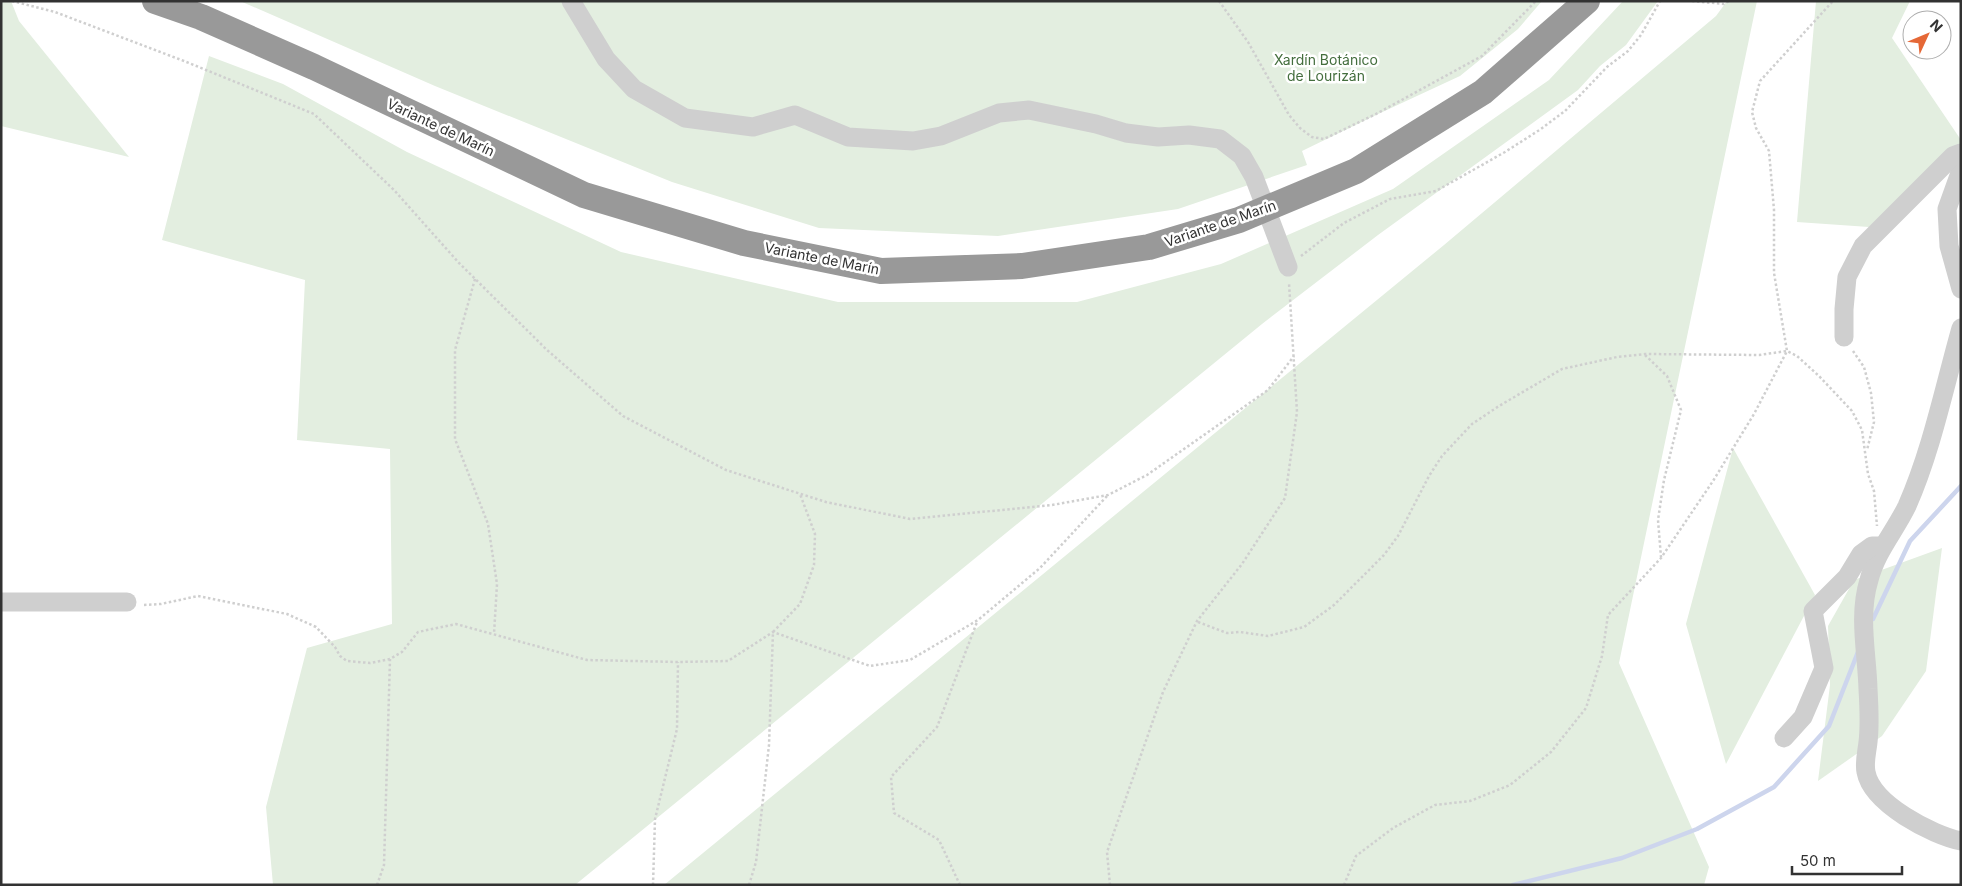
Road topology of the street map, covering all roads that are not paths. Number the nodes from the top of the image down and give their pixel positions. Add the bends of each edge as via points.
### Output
1 (155, 1) edge
2 (571, 1) edge
3 (1586, 1) edge
4 (1961, 153) edge
5 (1961, 170) edge
6 (1288, 267) road end
7 (1961, 289) edge
8 (1961, 328) edge
9 (1844, 337) road end
10 (1882, 546) junction
11 (1, 602) edge
12 (128, 602) road end
13 (1784, 738) dead end
14 (1961, 841) edge

1 - 3 highway, Variante de Marín via 201,17 314,67 584,195 744,243 881,271 1031,264 1149,247 1239,220 1356,171 1483,92
2 - 6 street via 606,59 634,89 685,118 754,127 795,114 848,137 913,140 941,136 999,113 1029,110 1126,133 1220,138 1242,156 1254,176
4 - 9 street via 1953,156 1863,246 1848,277
5 - 7 street via 1947,209 1949,246
8 - 10 street via 1933,435 1906,506
10 - 13 street via 1872,546 1861,554 1847,577 1813,611 1824,668 1803,717
10 - 14 street via 1868,580 1864,610 1868,690 1866,774 1873,787 1898,812 1933,832
11 - 12 street

